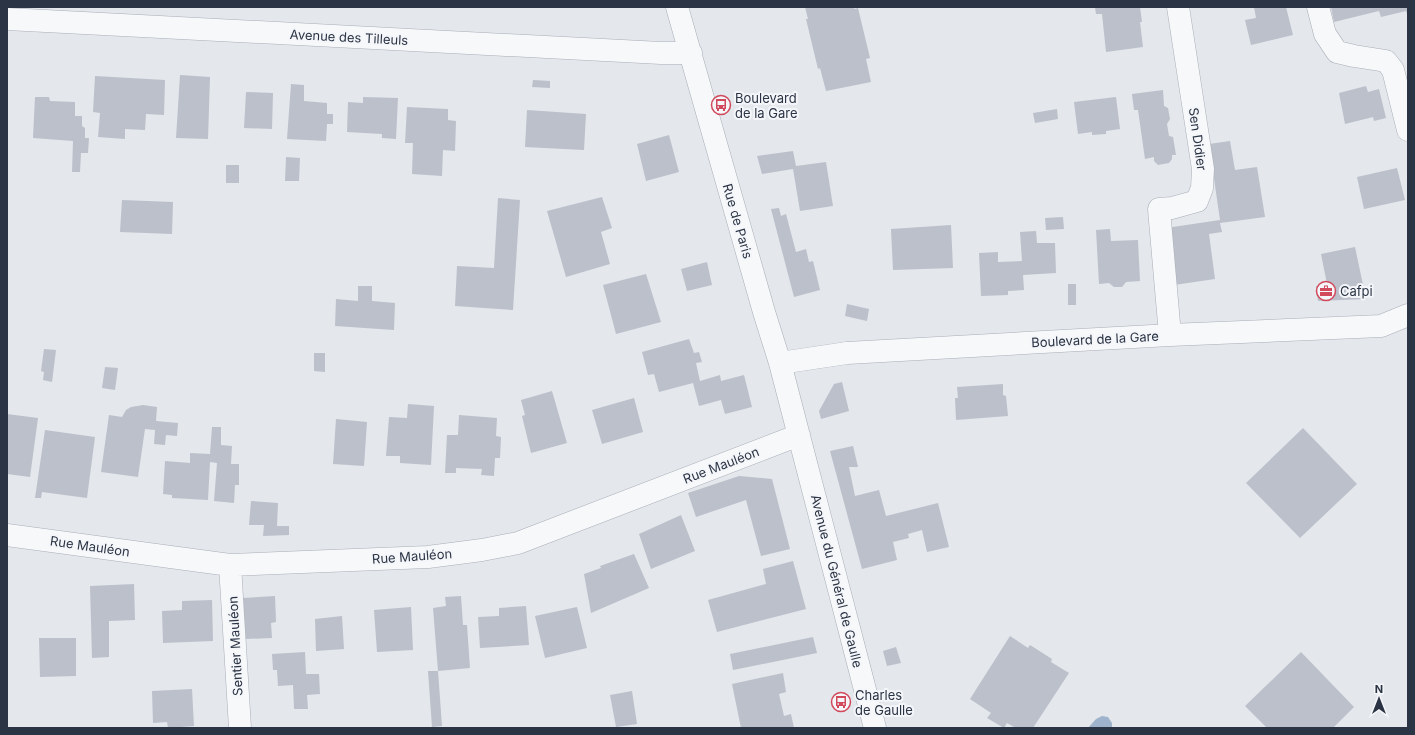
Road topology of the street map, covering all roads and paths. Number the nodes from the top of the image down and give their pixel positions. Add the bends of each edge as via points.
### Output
1 (677, 7) edge
2 (1178, 7) edge
3 (1318, 7) edge
4 (7, 19) edge
5 (691, 53) junction
6 (1408, 130) edge
7 (1408, 315) edge
8 (1170, 335) junction
9 (780, 364) junction
10 (798, 435) junction
11 (7, 535) edge
12 (230, 565) junction
13 (240, 728) edge
14 (874, 728) edge

1 - 5 street, Rue de Paris
2 - 8 street, Sen Didier via 1203,169 1202,188 1197,201 1159,209
3 - 6 street via 1325,34 1336,52 1386,61 1393,70
4 - 5 street, Avenue des Tilleuls
5 - 9 street, Rue de Paris
7 - 8 street, Boulevard de la Gare via 1381,326
8 - 9 street, Boulevard de la Gare via 847,352
9 - 10 street, Rue de Paris
10 - 12 street, Rue Mauléon via 518,543 428,557
10 - 14 street, Avenue du Général de Gaulle
11 - 12 street, Rue Mauléon
12 - 13 street, Sentier Mauléon

